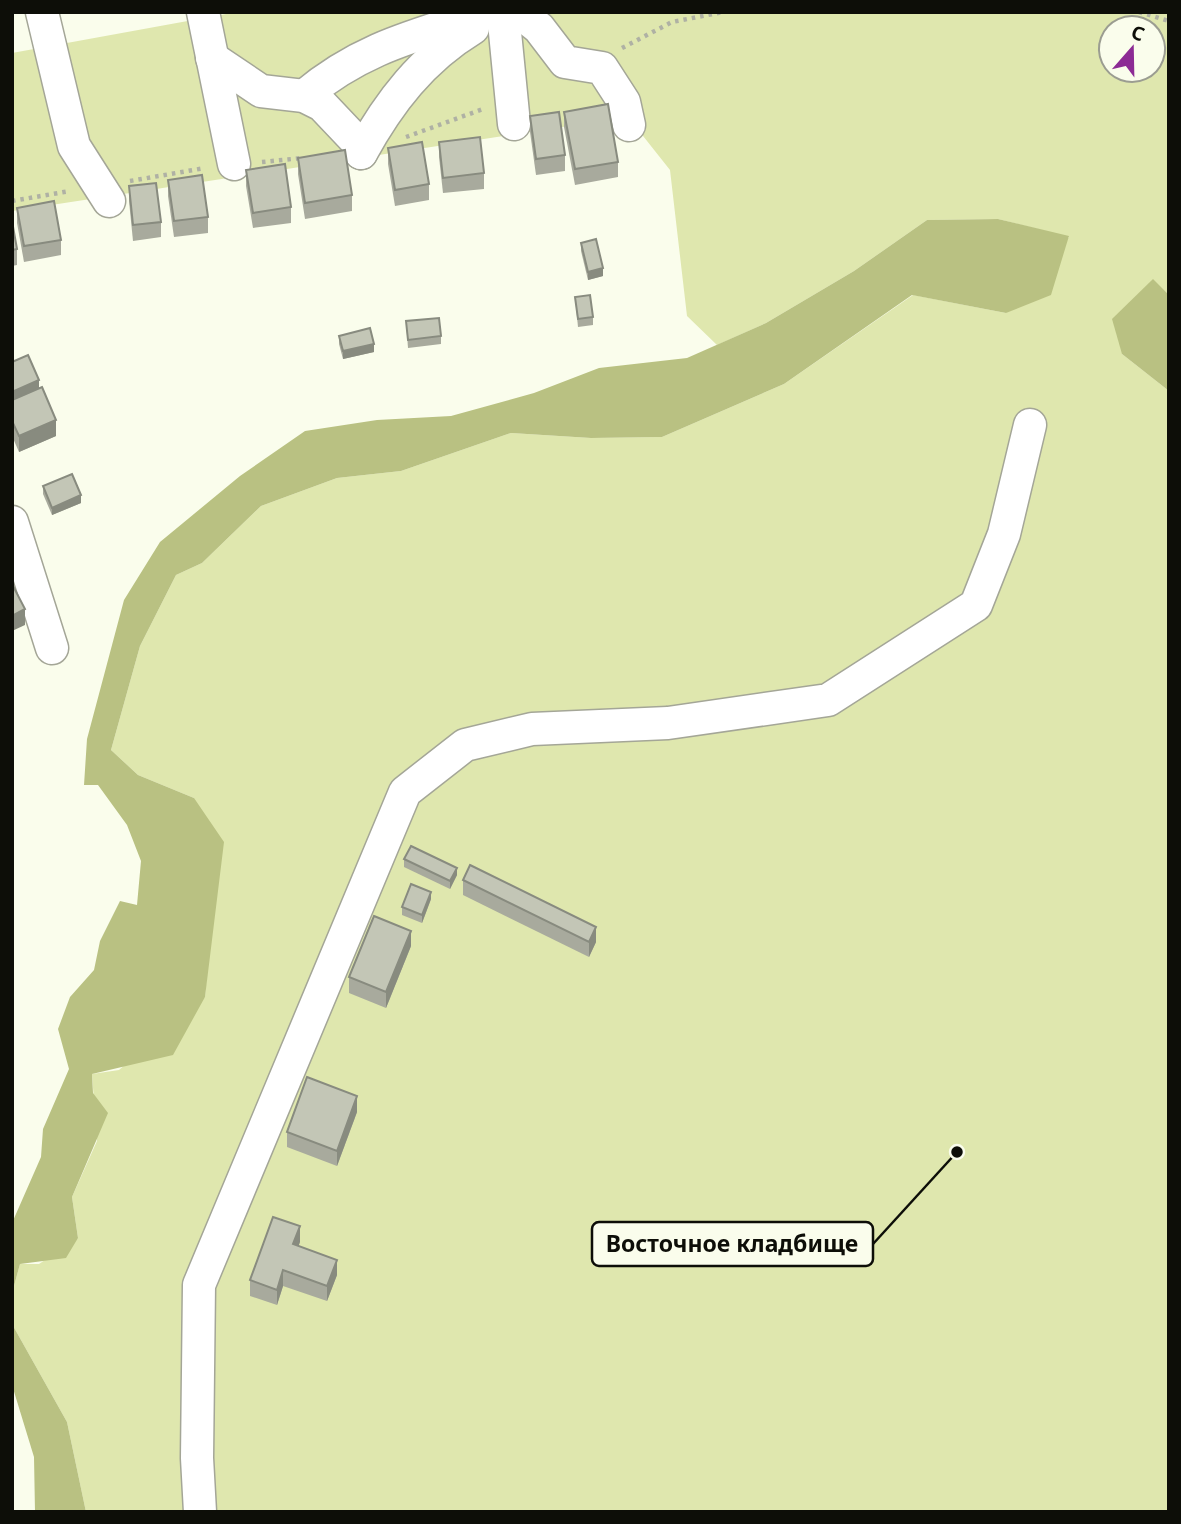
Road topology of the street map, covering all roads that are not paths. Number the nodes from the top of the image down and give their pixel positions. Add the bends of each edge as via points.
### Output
1 (42, 12) edge
2 (203, 12) edge
3 (488, 12) edge
4 (497, 12) edge
5 (503, 12) edge
6 (519, 12) edge
7 (212, 58) junction
8 (304, 96) junction
9 (514, 124) dead end
10 (629, 125) dead end
11 (234, 164) dead end
12 (108, 201) dead end
13 (1030, 425) dead end
14 (12, 522) edge
15 (52, 648) dead end
16 (200, 1512) edge

1 - 12 street via 74,146
2 - 7 street
3 - 8 street via 382,46 329,75
4 - 8 street via 440,50 417,73 387,107 361,153 337,117
5 - 9 street
6 - 10 street via 540,28 565,62 602,68 624,102
7 - 8 street via 261,91
7 - 11 street
13 - 16 street via 1004,534 976,605 828,700 668,723 532,729 465,745 405,792 199,1285
14 - 15 street

